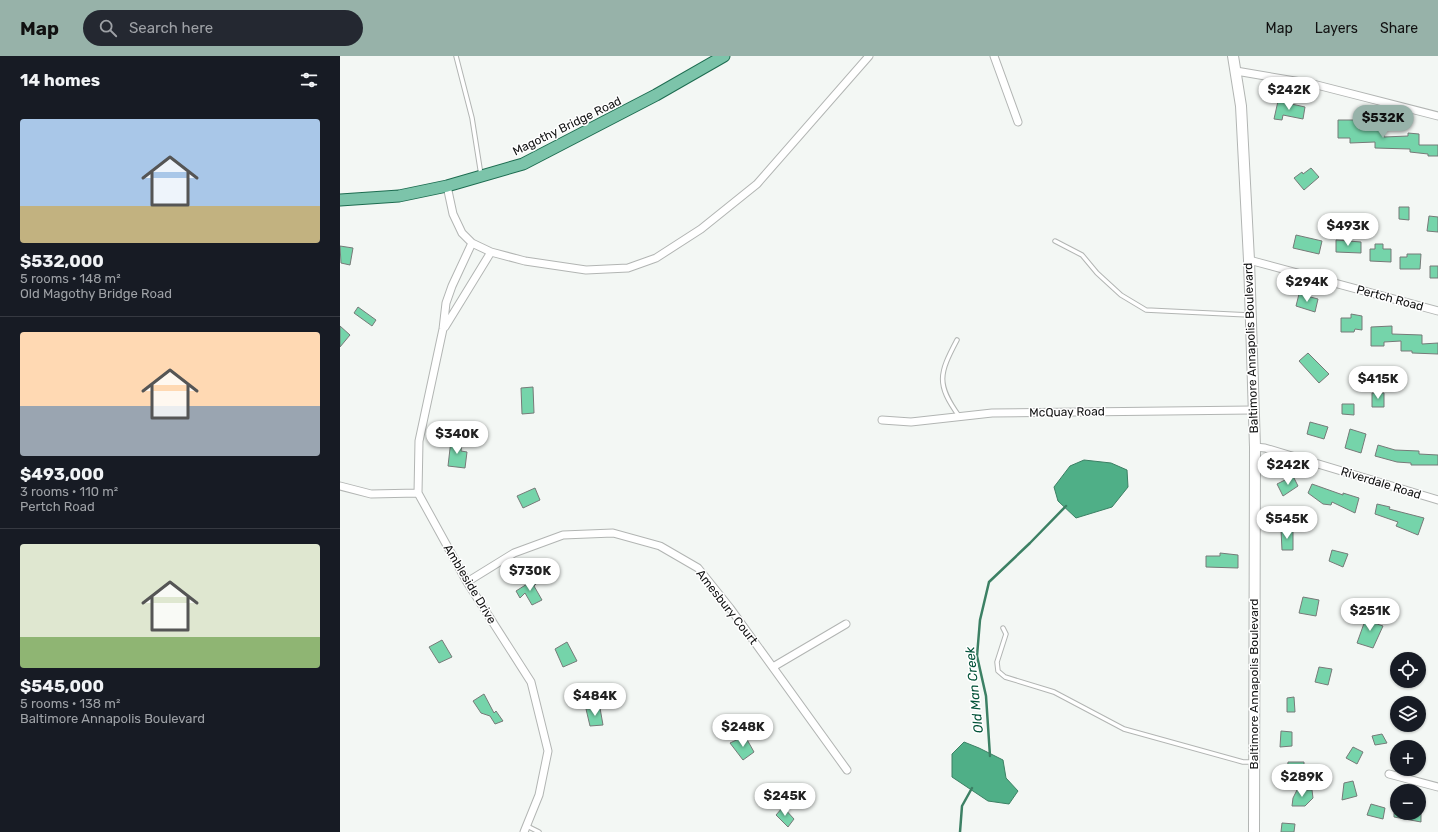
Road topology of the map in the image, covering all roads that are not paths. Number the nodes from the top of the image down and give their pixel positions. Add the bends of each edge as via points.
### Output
1 (456, 56) edge
2 (724, 56) edge
3 (868, 56) edge
4 (994, 56) edge
5 (1233, 56) edge
6 (1236, 71) junction
7 (1438, 116) edge
8 (1018, 122) dead end
9 (481, 176) junction
10 (447, 186) junction
11 (340, 200) edge
12 (1055, 241) dead end
13 (472, 243) junction
14 (491, 252) junction
15 (1249, 260) junction
16 (1438, 311) edge
17 (1250, 316) junction
18 (443, 329) junction
19 (957, 340) dead end
20 (1252, 410) junction
21 (959, 417) junction
22 (882, 420) dead end
23 (1255, 447) junction
24 (340, 486) edge
25 (418, 493) junction
26 (1438, 500) edge
27 (467, 582) junction
28 (846, 624) dead end
29 (1003, 628) dead end
30 (773, 667) junction
31 (1255, 761) junction
32 (847, 770) dead end
33 (1389, 774) dead end
34 (1438, 786) edge
35 (525, 829) edge
36 (539, 832) edge
37 (1254, 832) edge

1 - 9 lane via 472,118
2 - 9 main road, Magothy Bridge Road via 656,96 523,164
3 - 14 street via 757,184 701,228 656,258 628,268 586,270 525,261
4 - 8 street
5 - 6 main road, Baltimore Annapolis Boulevard
6 - 7 street via 1312,84
6 - 15 main road, Baltimore Annapolis Boulevard via 1241,106
9 - 10 main road, Magothy Bridge Road
10 - 11 main road, Magothy Bridge Road via 399,196
10 - 13 street via 453,214 462,233
12 - 17 lane via 1082,255 1120,295 1146,310
13 - 14 street
13 - 18 street, Ambleside Drive via 446,303
14 - 18 street, Ambleside Drive
15 - 16 street, Pertch Road
15 - 17 main road, Baltimore Annapolis Boulevard
17 - 20 main road, Baltimore Annapolis Boulevard
18 - 25 street, Ambleside Drive via 418,441
19 - 21 lane via 942,375 943,390
20 - 21 street, McQuay Road via 992,413
20 - 23 main road, Baltimore Annapolis Boulevard
21 - 22 street, McQuay Road via 911,422
23 - 26 street, Riverdale Road
23 - 31 main road, Baltimore Annapolis Boulevard
24 - 25 street via 371,494
25 - 27 street, Ambleside Drive
27 - 30 street, Amesbury Court via 514,553 563,535 613,532 660,546 698,568
27 - 35 street, Ambleside Drive via 531,682 548,751 539,795
28 - 30 street
29 - 31 lane via 1006,634 997,662 998,670 1005,677 1054,692 1124,729 1243,762
30 - 32 street, Amesbury Court
31 - 37 main road, Baltimore Annapolis Boulevard
33 - 34 street
35 - 36 lane

